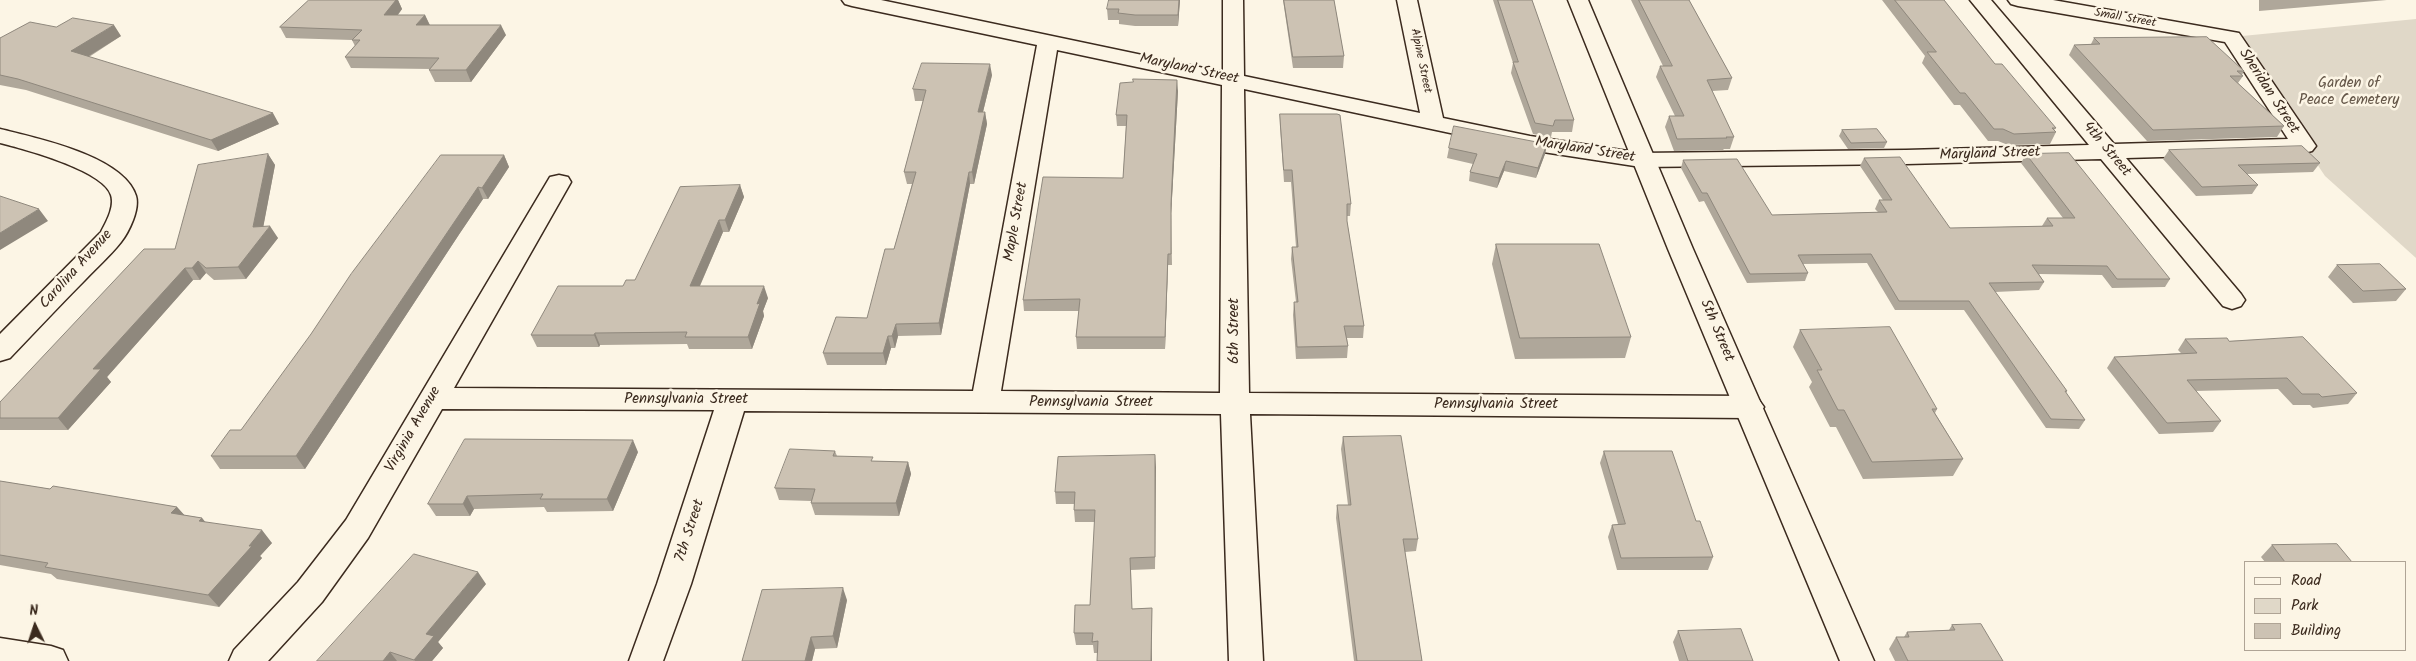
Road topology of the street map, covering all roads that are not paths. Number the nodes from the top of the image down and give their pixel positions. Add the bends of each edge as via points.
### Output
1 (852, 0) edge
2 (1233, 0) edge
3 (1407, 0) edge
4 (1578, 0) edge
5 (1980, 0) edge
6 (2018, 0) edge
7 (885, 3) edge
8 (2232, 37) joint
9 (1048, 41) junction
10 (1234, 79) junction
11 (1433, 122) junction
12 (1, 137) edge
13 (2304, 146) joint
14 (2107, 151) junction
15 (1641, 160) junction
16 (559, 182) dead end
17 (2232, 300) dead end
18 (0, 351) edge
19 (433, 398) junction
20 (732, 400) junction
21 (985, 402) junction
22 (1235, 404) junction
23 (1749, 407) junction
24 (0, 653) edge
25 (51, 661) edge
26 (246, 661) edge
27 (646, 661) edge
28 (1246, 661) edge
29 (1857, 661) edge

1 - 7 street, Maryland Street
2 - 10 street, 6th Street
3 - 11 street, Alpine Street
4 - 15 street, 5th Street
5 - 14 street, 4th Street
6 - 8 street, Small Street
7 - 9 street, Maryland Street
8 - 13 street, Sheridan Street
9 - 10 street, Maryland Street
9 - 21 street, Maple Street
10 - 11 street, Maryland Street
10 - 22 street, 6th Street
11 - 15 street, Maryland Street via 1530,143
12 - 18 street, Carolina Avenue via 64,155 105,173 117,183 124,195 124,213 112,236
13 - 14 street, Maryland Street
14 - 15 street, Maryland Street
14 - 17 street, 4th Street
15 - 23 street, 5th Street
16 - 19 street, Virginia Avenue
19 - 20 street, Pennsylvania Street
19 - 26 street, Virginia Avenue via 357,529 310,592
20 - 21 street, Pennsylvania Street
20 - 27 street, 7th Street
21 - 22 street, Pennsylvania Street
22 - 23 street, Pennsylvania Street
22 - 28 street, 6th Street
23 - 29 street, 5th Street
24 - 25 street

